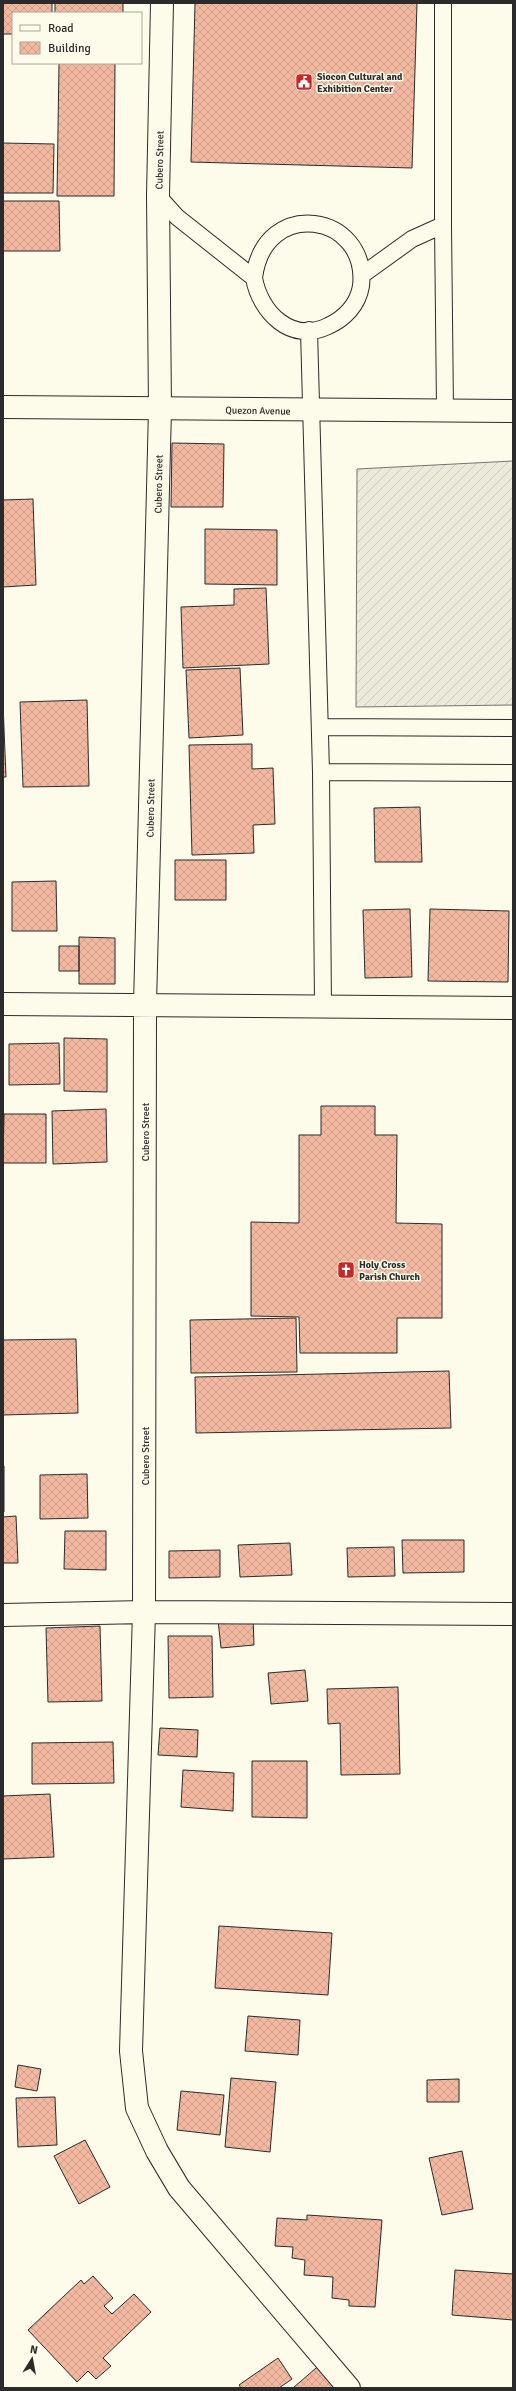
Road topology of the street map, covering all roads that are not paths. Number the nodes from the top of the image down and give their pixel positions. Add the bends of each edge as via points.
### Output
1 (162, 3) edge
2 (443, 3) edge
3 (158, 196) junction
4 (442, 225) junction
5 (362, 275) junction
6 (254, 278) junction
7 (309, 330) junction
8 (3, 407) edge
9 (160, 409) junction
10 (445, 409) junction
11 (310, 410) junction
12 (513, 411) edge
13 (320, 727) junction
14 (513, 728) edge
15 (321, 772) junction
16 (513, 773) edge
17 (3, 1004) edge
18 (145, 1005) junction
19 (323, 1007) junction
20 (513, 1008) edge
21 (144, 1612) junction
22 (513, 1614) edge
23 (3, 1615) edge
24 (349, 2388) edge

1 - 3 street, Cubero Street
2 - 4 lane
3 - 6 lane via 178,217
3 - 9 street, Cubero Street
4 - 5 lane via 412,239
4 - 10 lane
5 - 6 lane via 359,259 351,244 339,233 323,225 307,223 290,226 275,234 263,246 256,262
5 - 7 lane via 360,292 353,307 341,319 326,327
6 - 7 lane via 257,294 266,310 277,321 293,328
7 - 11 lane
8 - 9 street, Quezon Avenue
9 - 11 street, Quezon Avenue
9 - 18 street, Cubero Street
10 - 11 street, Quezon Avenue
10 - 12 street, Quezon Avenue
11 - 13 lane
13 - 14 lane
13 - 15 lane
15 - 16 lane
15 - 19 lane
17 - 18 street
18 - 19 street
18 - 21 street, Cubero Street
19 - 20 street
21 - 22 street
21 - 23 street
21 - 24 street, Cubero Street via 131,2051 136,2108 179,2188

